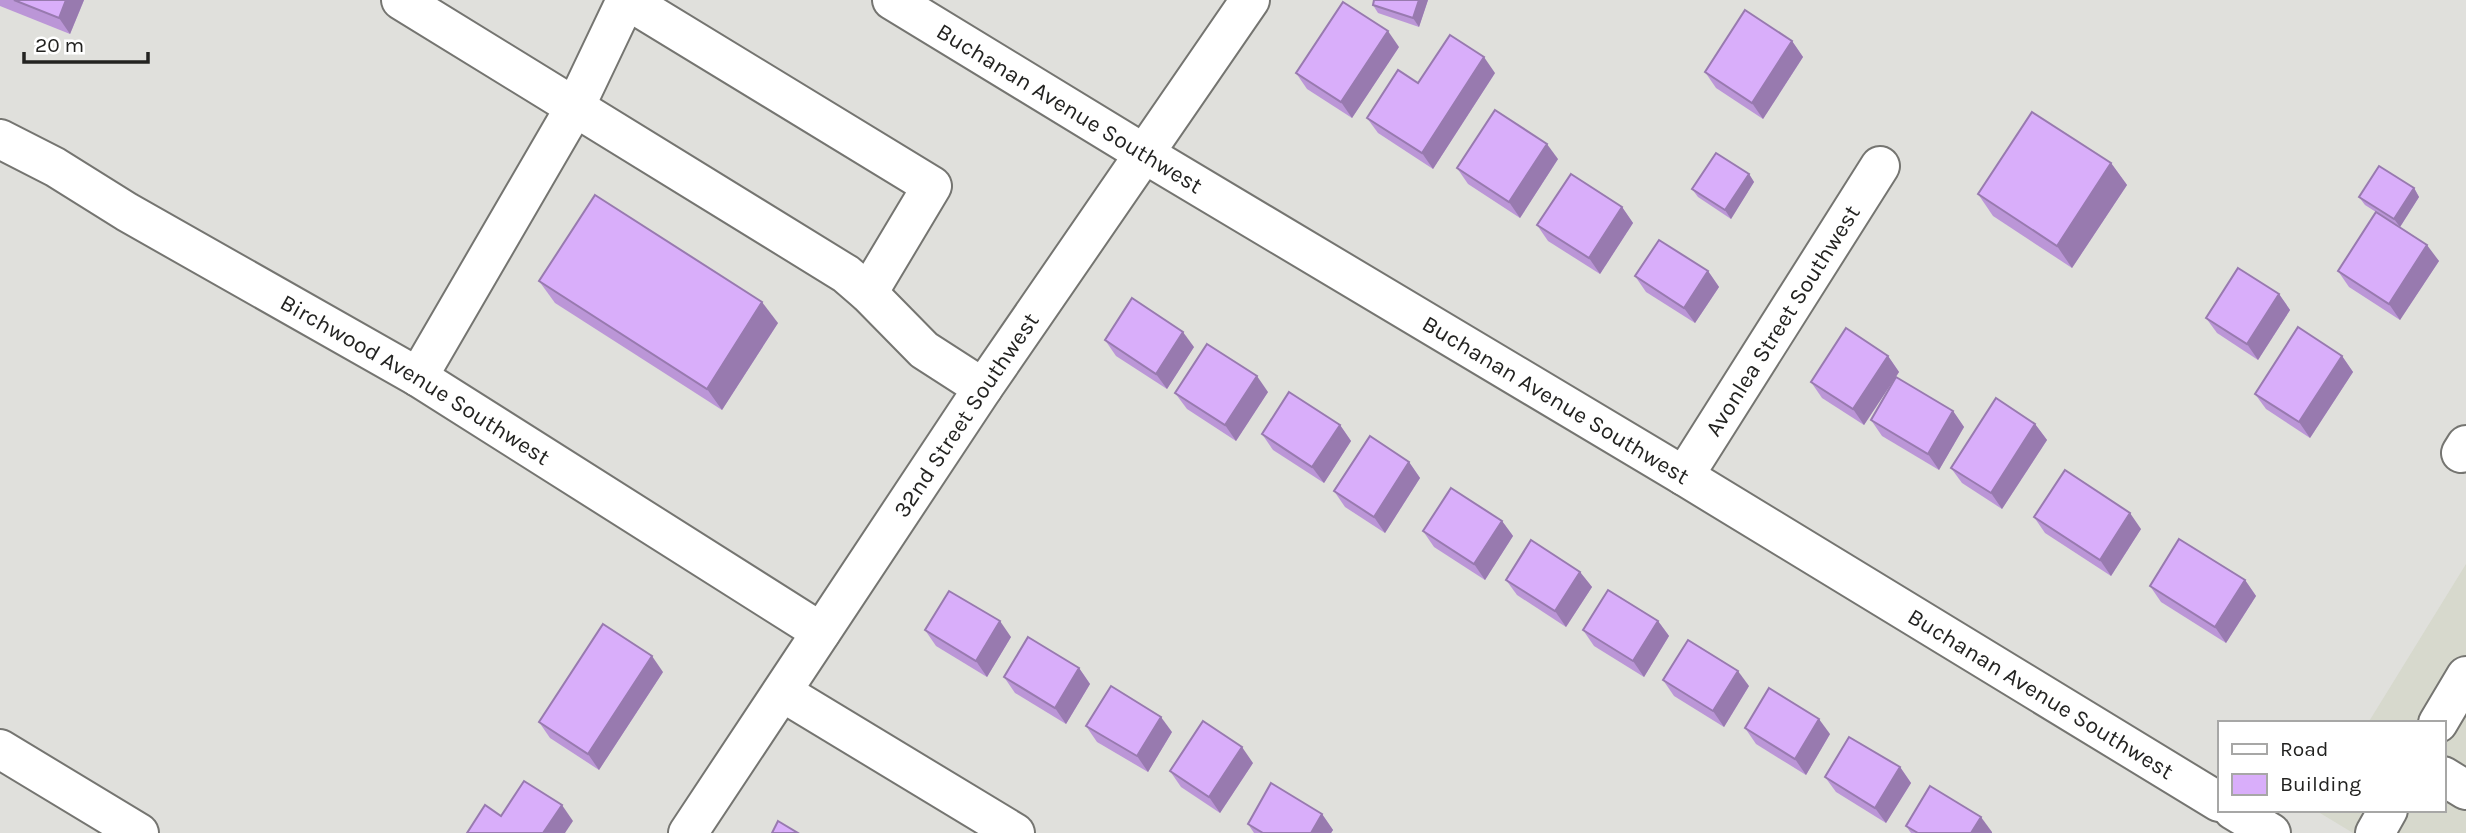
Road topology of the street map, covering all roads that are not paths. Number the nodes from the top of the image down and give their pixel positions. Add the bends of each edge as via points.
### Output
1 (401, 0) edge
2 (626, 0) edge
3 (892, 0) edge
4 (1250, 0) edge
5 (575, 107) junction
6 (0, 139) edge
7 (1143, 153) junction
8 (1880, 166) dead end
9 (868, 292) junction
10 (418, 377) junction
11 (983, 387) junction
12 (1685, 476) junction
13 (821, 632) junction
14 (2466, 676) edge
15 (782, 692) junction
16 (2439, 721) edge
17 (0, 749) edge
18 (2445, 777) edge
19 (2466, 790) edge
20 (2218, 801) edge
21 (2236, 812) edge
22 (2387, 812) edge
23 (139, 833) edge
24 (688, 833) edge
25 (1015, 833) edge
26 (2271, 833) edge
27 (2375, 833) edge

1 - 5 street
2 - 5 street
2 - 9 street via 932,186
3 - 7 street, Buchanan Avenue Southwest
4 - 7 street, 32nd Street Southwest
5 - 9 street
5 - 10 street
6 - 10 street, Birchwood Avenue Southwest
7 - 11 street, 32nd Street Southwest
7 - 12 street, Buchanan Avenue Southwest
8 - 12 street, Avonlea Street Southwest
9 - 11 street via 924,350
10 - 13 street, Birchwood Avenue Southwest
11 - 13 street, 32nd Street Southwest
12 - 20 street, Buchanan Avenue Southwest
13 - 15 street, 32nd Street Southwest
14 - 16 street
15 - 24 street, 32nd Street Southwest
15 - 25 street
17 - 23 street
18 - 19 street
21 - 26 street
22 - 27 street

